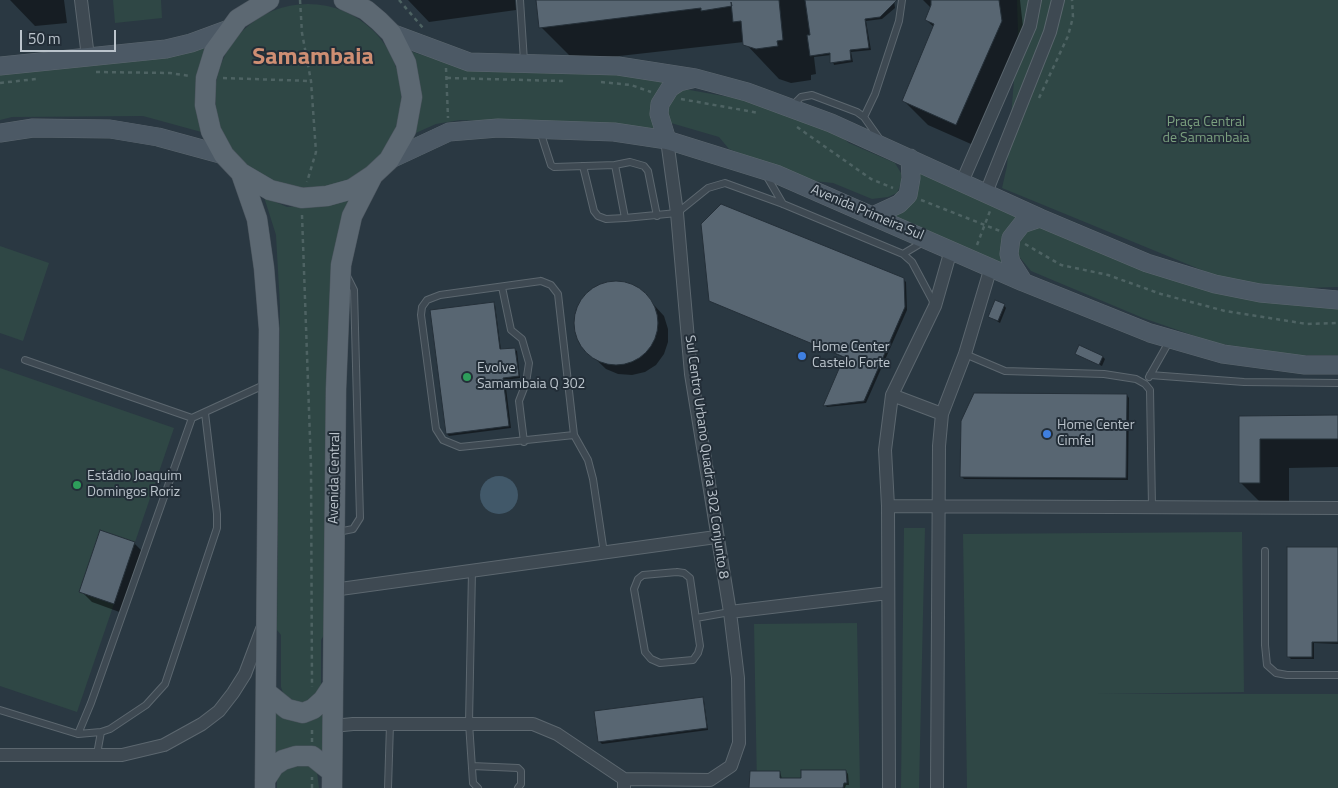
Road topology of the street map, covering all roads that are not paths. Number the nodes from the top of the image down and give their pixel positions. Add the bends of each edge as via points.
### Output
1 (81, 0) edge
2 (246, 0) edge
3 (269, 0) edge
4 (344, 0) edge
5 (520, 0) edge
6 (902, 0) edge
7 (1035, 0) edge
8 (1058, 0) edge
9 (364, 5) edge
10 (234, 24) junction
11 (391, 33) junction
12 (524, 64) junction
13 (88, 65) junction
14 (0, 66) edge
15 (695, 78) junction
16 (790, 108) junction
17 (864, 117) junction
18 (540, 130) junction
19 (0, 133) edge
20 (667, 140) junction
21 (887, 148) junction
22 (224, 155) junction
23 (910, 158) junction
24 (389, 160) junction
25 (615, 165) junction
26 (583, 166) junction
27 (762, 169) junction
28 (241, 173) junction
29 (373, 175) junction
30 (962, 182) junction
31 (986, 193) junction
32 (783, 204) junction
33 (677, 213) junction
34 (657, 216) junction
35 (873, 216) junction
36 (624, 218) junction
37 (1040, 218) junction
38 (928, 239) junction
39 (951, 250) junction
40 (903, 254) junction
41 (992, 267) junction
42 (1024, 282) junction
43 (502, 287) junction
44 (1338, 300) edge
45 (935, 306) junction
46 (1170, 339) junction
47 (965, 354) junction
48 (25, 360) dead end
49 (1338, 365) edge
50 (1150, 374) junction
51 (1338, 383) edge
52 (268, 384) junction
53 (1145, 384) junction
54 (892, 395) junction
55 (205, 413) junction
56 (942, 414) junction
57 (192, 418) junction
58 (574, 435) junction
59 (524, 442) junction
60 (888, 506) junction
61 (939, 507) junction
62 (1152, 507) junction
63 (1338, 508) edge
64 (716, 537) junction
65 (1265, 551) dead end
66 (604, 554) junction
67 (472, 571) junction
68 (333, 590) junction
69 (888, 593) junction
70 (730, 612) junction
71 (268, 615) junction
72 (696, 618) junction
73 (1338, 675) edge
74 (333, 685) junction
75 (266, 692) junction
76 (0, 710) edge
77 (469, 723) junction
78 (390, 724) junction
79 (332, 726) junction
80 (101, 732) junction
81 (78, 734) junction
82 (97, 754) junction
83 (0, 755) edge
84 (472, 766) junction
85 (332, 780) edge
86 (624, 783) edge
87 (265, 784) edge
88 (388, 788) edge
89 (478, 788) edge
90 (519, 788) edge
91 (889, 788) edge
92 (937, 788) edge

1 - 13 street
2 - 10 main road
3 - 10 main road
4 - 9 main road
5 - 12 lane
6 - 17 lane via 896,30
7 - 30 street via 1030,26
8 - 31 street via 1050,32
9 - 11 main road
10 - 13 main road via 191,43
10 - 22 main road via 214,52 206,78 205,105 211,131
11 - 12 main road via 469,62
11 - 24 main road via 406,63 412,97 406,130
12 - 15 main road via 618,66
13 - 14 main road
15 - 16 main road via 748,92
15 - 20 main road via 670,88 660,104 659,114
16 - 17 lane via 801,97 812,95
16 - 21 main road
17 - 21 lane
18 - 20 main road, Avenida Primeira Sul via 614,132
18 - 24 main road, Avenida Primeira Sul via 498,128 449,132
18 - 26 lane via 551,165
19 - 22 main road via 33,128 110,129 158,137
20 - 27 main road, Avenida Primeira Sul
20 - 33 street, Sul Centro Urbano Quadra 302 Conjunto 8
21 - 23 main road
22 - 28 main road
23 - 30 main road
23 - 35 main road via 908,194 899,204
24 - 29 main road
25 - 26 lane
25 - 34 lane via 630,162 644,166 648,171
25 - 36 lane
26 - 36 lane via 594,211 606,219
27 - 32 lane
27 - 35 main road, Avenida Primeira Sul
28 - 29 main road via 270,190 302,198 352,189
28 - 52 main road via 257,219 264,268
29 - 68 main road, Avenida Central via 352,216 341,265
30 - 31 main road
31 - 37 main road
32 - 33 lane via 725,183 708,188
32 - 40 lane
33 - 34 lane
33 - 64 street, Sul Centro Urbano Quadra 302 Conjunto 8 via 691,374
34 - 36 lane
35 - 38 main road, Avenida Primeira Sul
37 - 42 main road via 1018,227 1009,245 1011,262
37 - 44 main road via 1147,262 1215,284 1260,293
38 - 39 main road, Avenida Primeira Sul
38 - 40 lane
39 - 41 main road, Avenida Primeira Sul
39 - 45 street
40 - 45 lane via 912,262
41 - 42 main road, Avenida Primeira Sul
41 - 47 street
42 - 46 main road, Avenida Primeira Sul
43 - 58 lane via 541,281 551,285 558,294
43 - 59 lane via 511,330 522,339 529,363 519,401
43 - 59 lane via 440,295 427,300 422,307 436,430 443,440 460,447
45 - 54 street
46 - 49 main road, Avenida Primeira Sul via 1223,354 1297,364
46 - 50 lane
47 - 53 lane via 1005,371 1104,374 1136,379
47 - 56 street
48 - 57 lane
50 - 51 lane via 1244,382
50 - 53 lane
52 - 55 lane
52 - 71 main road
53 - 62 lane via 1150,390
54 - 56 street
54 - 60 street via 885,450
55 - 57 lane
55 - 80 lane via 217,528 165,684 146,705
56 - 61 street
57 - 81 lane
58 - 59 lane
58 - 66 lane via 588,460
60 - 61 street
60 - 69 street
61 - 62 street
61 - 92 street
62 - 63 street
64 - 66 street
64 - 70 street, Sul Centro Urbano Quadra 302 Conjunto 8
65 - 73 lane via 1267,665 1276,673 1287,675
66 - 67 street
67 - 68 street
67 - 77 lane
68 - 74 main road, Avenida Central
69 - 70 street
69 - 91 street
70 - 72 lane
70 - 86 street, Sul Centro Urbano Quadra 302 Conjunto 8 via 738,678 740,743 731,766 710,780
71 - 75 main road
71 - 82 street via 245,674 219,711 164,745 137,752
72 - 72 lane via 690,578 684,573 643,575 638,579 634,589 642,641 651,659 660,663 693,660 700,646
74 - 75 main road via 323,700 313,709 303,712 287,709
74 - 79 main road, Avenida Central
75 - 87 main road
76 - 81 lane
77 - 78 street
77 - 84 lane
77 - 86 street via 544,727
78 - 79 street
78 - 88 lane
79 - 85 main road, Avenida Central
80 - 81 lane
80 - 82 lane
82 - 83 street
84 - 89 lane via 472,783
84 - 90 lane via 518,768 521,771
85 - 87 main road via 312,756 296,756 274,766

